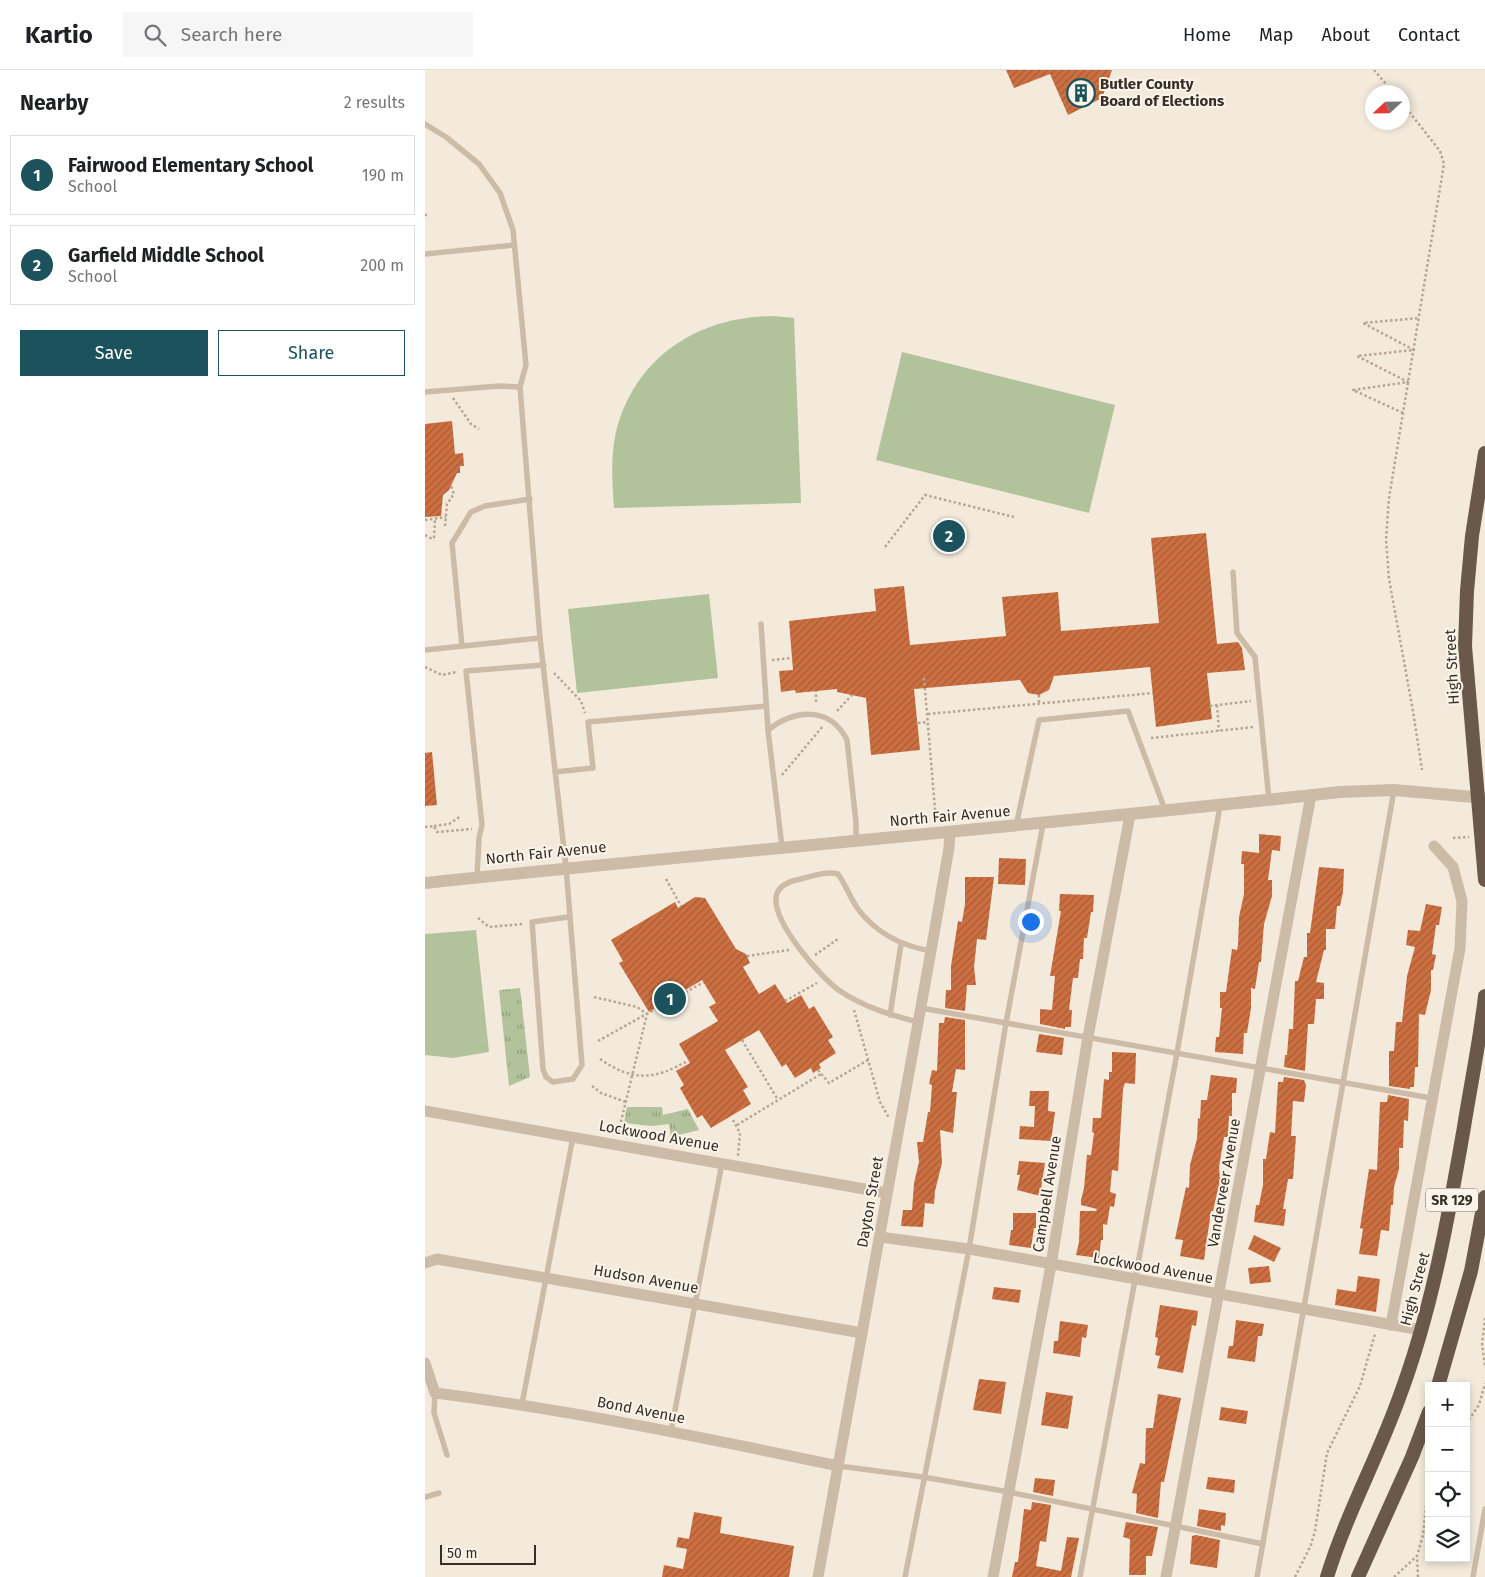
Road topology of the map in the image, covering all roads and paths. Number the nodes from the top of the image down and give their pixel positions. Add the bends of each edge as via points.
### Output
1 (1374, 70) edge
2 (1387, 85) edge
3 (1410, 113) edge
4 (425, 124) edge
5 (514, 245) junction
6 (425, 254) edge
7 (1419, 318) junction
8 (1413, 350) junction
9 (1408, 382) junction
10 (519, 387) junction
11 (425, 392) edge
12 (453, 398) dead end
13 (1403, 413) junction
14 (479, 429) dead end
15 (1485, 453) edge
16 (451, 486) dead end
17 (531, 499) junction
18 (446, 517) junction
19 (1014, 517) dead end
20 (435, 519) junction
21 (425, 520) edge
22 (445, 526) dead end
23 (425, 535) edge
24 (885, 547) dead end
25 (1233, 572) dead end
26 (761, 624) dead end
27 (540, 638) junction
28 (462, 646) junction
29 (425, 650) edge
30 (793, 658) dead end
31 (763, 661) junction
32 (544, 665) junction
33 (425, 667) edge
34 (466, 671) junction
35 (923, 678) dead end
36 (816, 691) dead end
37 (1153, 693) dead end
38 (852, 695) dead end
39 (1039, 695) dead end
40 (816, 702) dead end
41 (1260, 703) junction
42 (1039, 704) junction
43 (1217, 705) junction
44 (766, 706) junction
45 (1210, 706) dead end
46 (837, 711) dead end
47 (927, 714) junction
48 (587, 722) junction
49 (928, 722) junction
50 (917, 723) dead end
51 (823, 726) dead end
52 (1262, 726) junction
53 (768, 730) junction
54 (1219, 731) junction
55 (1151, 738) dead end
56 (1422, 770) dead end
57 (555, 772) junction
58 (774, 784) junction
59 (1394, 790) junction
60 (1311, 796) junction
61 (1481, 798) edge
62 (1269, 800) junction
63 (1220, 806) junction
64 (1166, 812) junction
65 (1130, 815) junction
66 (461, 816) dead end
67 (936, 824) dead end
68 (1043, 824) junction
69 (482, 825) junction
70 (434, 826) junction
71 (425, 827) edge
72 (1016, 827) junction
73 (949, 832) junction
74 (1471, 837) dead end
75 (1453, 838) dead end
76 (856, 840) junction
77 (1434, 846) dead end
78 (782, 847) junction
79 (566, 867) junction
80 (477, 877) junction
81 (666, 879) dead end
82 (1485, 880) edge
83 (425, 883) edge
84 (681, 906) dead end
85 (568, 917) junction
86 (478, 918) dead end
87 (532, 922) junction
88 (837, 939) dead end
89 (901, 944) junction
90 (789, 950) dead end
91 (931, 951) junction
92 (747, 956) dead end
93 (814, 956) dead end
94 (703, 982) dead end
95 (817, 983) dead end
96 (1485, 996) edge
97 (594, 997) dead end
98 (785, 1001) dead end
99 (921, 1008) junction
100 (854, 1009) dead end
101 (647, 1014) junction
102 (890, 1015) junction
103 (918, 1022) junction
104 (1006, 1023) junction
105 (1088, 1037) junction
106 (742, 1040) dead end
107 (598, 1042) dead end
108 (1177, 1053) junction
109 (600, 1059) dead end
110 (689, 1060) dead end
111 (868, 1060) junction
112 (1260, 1068) junction
113 (818, 1070) dead end
114 (821, 1074) junction
115 (632, 1075) junction
116 (1344, 1083) junction
117 (593, 1086) dead end
118 (1431, 1098) junction
119 (778, 1100) junction
120 (626, 1102) junction
121 (425, 1111) edge
122 (889, 1118) dead end
123 (733, 1120) dead end
124 (737, 1125) junction
125 (618, 1135) dead end
126 (573, 1136) junction
127 (738, 1156) dead end
128 (722, 1163) junction
129 (887, 1193) junction
130 (1485, 1197) edge
131 (880, 1236) junction
132 (969, 1249) junction
133 (425, 1262) edge
134 (1051, 1265) junction
135 (547, 1276) junction
136 (1135, 1280) junction
137 (1219, 1295) junction
138 (694, 1303) junction
139 (1303, 1310) junction
140 (1485, 1318) edge
141 (1391, 1325) junction
142 (1421, 1330) junction
143 (862, 1333) junction
144 (1375, 1333) dead end
145 (425, 1363) edge
146 (1485, 1366) edge
147 (1439, 1382) edge
148 (1485, 1383) edge
149 (435, 1393) junction
150 (522, 1404) junction
151 (1470, 1418) edge
152 (1425, 1423) edge
153 (671, 1431) junction
154 (447, 1455) dead end
155 (839, 1466) junction
156 (923, 1477) junction
157 (1009, 1492) junction
158 (439, 1493) dead end
159 (425, 1497) edge
160 (1092, 1508) junction
161 (1485, 1509) edge
162 (1425, 1516) edge
163 (1175, 1526) junction
164 (1263, 1544) junction
165 (1417, 1556) junction
166 (818, 1577) edge
167 (905, 1577) edge
168 (993, 1577) edge
169 (1080, 1577) edge
170 (1167, 1577) edge
171 (1257, 1577) edge
172 (1295, 1577) edge
173 (1327, 1577) edge
174 (1358, 1577) edge
175 (1394, 1577) edge
176 (1418, 1577) edge
177 (1473, 1577) edge

1 - 2 path
3 - 7 path via 1440,151 1444,164
4 - 5 lane via 479,164 500,193 513,230
5 - 6 lane
5 - 10 lane via 526,365
7 - 8 path
7 - 8 path via 1363,323
8 - 9 path
8 - 9 path via 1357,356
9 - 13 path
9 - 13 path via 1353,390
10 - 11 lane
10 - 17 lane
12 - 14 path via 471,424
13 - 56 path via 1389,498 1386,540 1389,579
15 - 61 highway, High Street via 1472,536 1465,646
16 - 18 path via 454,494 447,504
17 - 27 lane
17 - 28 lane via 485,506 471,512 452,543
18 - 20 path
18 - 22 path
19 - 24 path via 925,495
20 - 21 path
20 - 23 path via 434,539
25 - 41 lane via 1237,633 1255,657
26 - 31 lane
27 - 28 lane
27 - 32 lane
28 - 29 lane
30 - 31 path
31 - 44 lane
32 - 34 lane
32 - 48 path via 581,701
32 - 57 lane
33 - 34 path via 442,675
34 - 69 lane
35 - 47 path
36 - 40 path
37 - 42 path
38 - 46 path
39 - 42 path
41 - 43 path
41 - 52 lane
42 - 47 path
43 - 45 path
43 - 54 path
44 - 48 lane
44 - 53 lane
47 - 49 path
48 - 57 lane via 593,768
49 - 50 path
49 - 67 path
51 - 58 path
52 - 54 path
52 - 62 lane
53 - 58 lane
53 - 76 lane via 781,719 797,714 815,715 841,729 847,740
54 - 55 path
57 - 79 lane
58 - 78 lane
59 - 60 street, North Fair Avenue
59 - 61 street, North Fair Avenue
59 - 116 lane
60 - 62 street, North Fair Avenue
60 - 112 street, Vanderveer Avenue
61 - 82 highway, High Street
62 - 63 street, North Fair Avenue
63 - 64 street, North Fair Avenue
63 - 108 lane
64 - 65 street, North Fair Avenue
64 - 72 lane via 1128,711 1039,720
65 - 68 street, North Fair Avenue
65 - 105 street, Campbell Avenue
66 - 70 path via 449,824
68 - 72 street, North Fair Avenue
68 - 104 lane
69 - 70 path via 474,829 437,832
69 - 80 lane
70 - 71 path
72 - 73 street, North Fair Avenue
73 - 76 street, North Fair Avenue
73 - 91 street, Dayton Street
74 - 75 path
76 - 78 street, North Fair Avenue
77 - 118 street, High Street via 1453,866 1462,901 1460,948
78 - 79 street, North Fair Avenue
79 - 80 street, North Fair Avenue
79 - 85 lane
80 - 83 street, North Fair Avenue
81 - 84 path
85 - 87 lane
85 - 87 lane via 582,1065 573,1079 563,1082 553,1082 543,1069
86 - 87 path via 489,927
88 - 93 path
89 - 91 lane
89 - 102 lane
89 - 102 lane via 869,922 838,874 831,872 791,881 777,893 779,910 808,961 841,991
90 - 92 path
91 - 99 street, Dayton Street
94 - 101 path
95 - 98 path
96 - 142 highway, High Street / SR 129 via 1481,1038 1444,1243
97 - 101 path via 637,1008
99 - 103 street, Dayton Street
99 - 104 lane
100 - 111 path
101 - 107 path
101 - 115 path
102 - 103 lane
103 - 129 street, Dayton Street
104 - 105 lane
104 - 132 lane
105 - 108 lane
105 - 134 street, Campbell Avenue
106 - 119 path
108 - 112 lane
108 - 136 lane
109 - 115 path
110 - 115 path via 659,1076
111 - 114 path via 829,1083
111 - 122 path via 880,1102
112 - 116 lane
112 - 137 street, Vanderveer Avenue
113 - 114 path
114 - 119 path
115 - 120 path
116 - 118 lane
116 - 139 lane
117 - 120 path via 601,1093
118 - 141 street, High Street
119 - 124 path
120 - 125 path
121 - 126 street, Lockwood Avenue
123 - 124 path
124 - 127 path via 741,1140
126 - 128 street, Lockwood Avenue
126 - 135 lane
128 - 129 street, Lockwood Avenue
128 - 138 lane
129 - 131 street, Dayton Street
130 - 147 highway, SR 129 via 1471,1271
131 - 132 street, Lockwood Avenue
131 - 143 street, Dayton Street
132 - 134 street, Lockwood Avenue
132 - 156 lane
133 - 135 street, Hudson Avenue via 437,1259
134 - 136 street, Lockwood Avenue
134 - 157 street, Campbell Avenue
135 - 138 street, Hudson Avenue
135 - 150 lane
136 - 137 street, Lockwood Avenue
136 - 160 lane
137 - 139 street, Lockwood Avenue
137 - 163 street, Vanderveer Avenue
138 - 143 street, Hudson Avenue
138 - 153 lane
139 - 141 street, Lockwood Avenue
139 - 164 lane
140 - 146 path via 1482,1344
141 - 142 street, Lockwood Avenue
142 - 173 highway, High Street / SR 129 via 1399,1399 1359,1490
143 - 155 street, Dayton Street
144 - 172 path via 1360,1386 1327,1453 1315,1531
145 - 149 street
148 - 151 path via 1479,1404
149 - 150 street, Bond Avenue
149 - 154 lane via 434,1413
150 - 153 street, Bond Avenue
152 - 174 highway
153 - 155 street, Bond Avenue
155 - 156 lane
155 - 166 street, Dayton Street
156 - 157 lane
156 - 167 lane
157 - 160 lane
157 - 168 street, Campbell Avenue
158 - 159 lane
160 - 163 lane
160 - 169 lane
161 - 177 lane
162 - 165 path
163 - 164 lane
163 - 170 street, Vanderveer Avenue
164 - 171 lane
165 - 175 path
165 - 176 path

